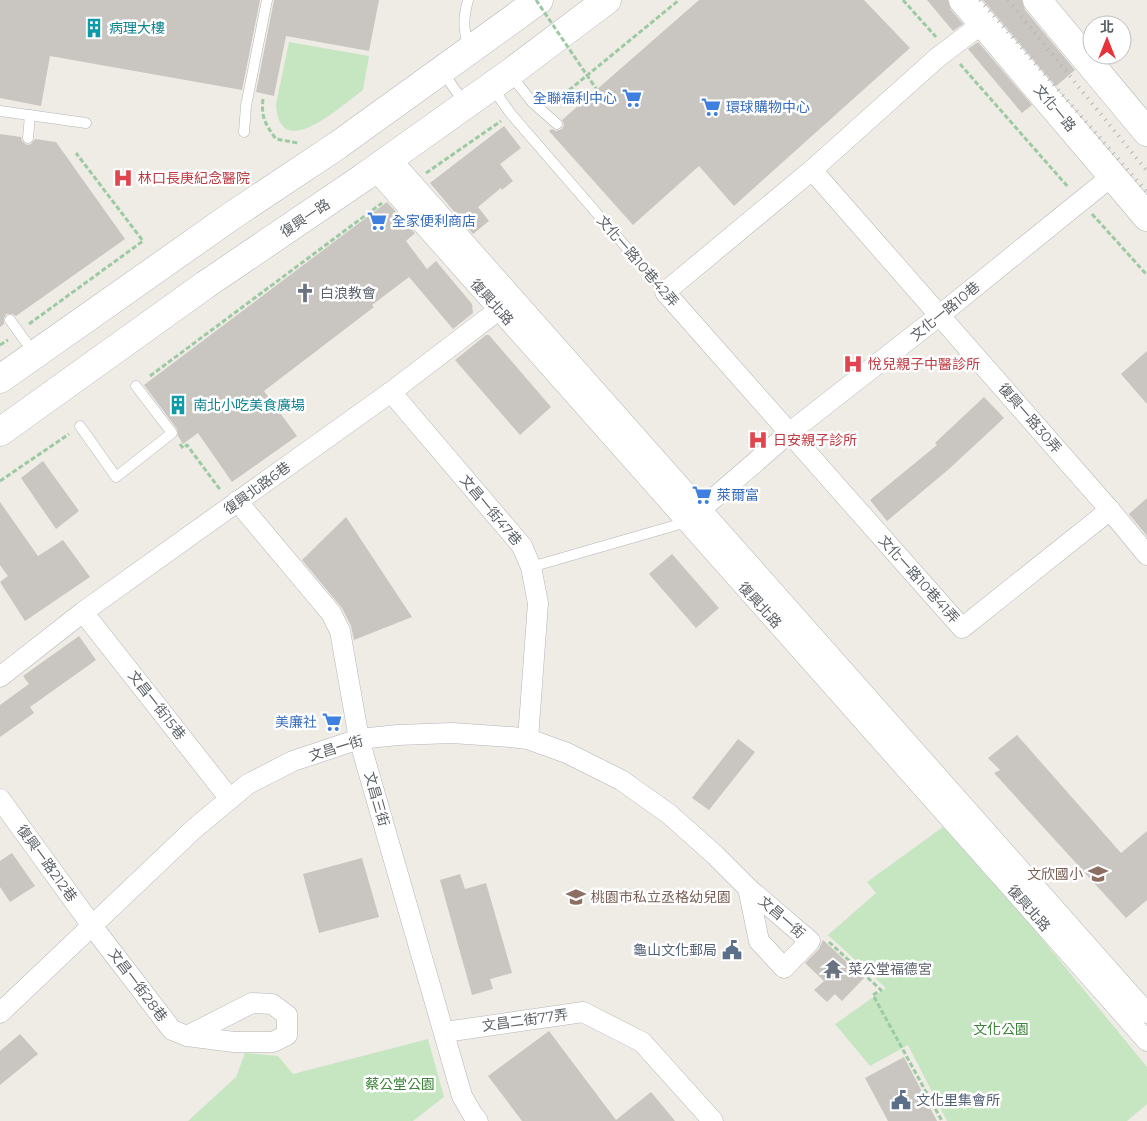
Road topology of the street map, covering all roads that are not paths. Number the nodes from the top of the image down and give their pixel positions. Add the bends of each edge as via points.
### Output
1 (267, 0) edge
2 (468, 0) edge
3 (537, 0) edge
4 (608, 0) edge
5 (963, 0) edge
6 (1037, 0) edge
7 (983, 22) junction
8 (470, 50) junction
9 (441, 71) junction
10 (500, 79) junction
11 (465, 104) junction
12 (0, 110) edge
13 (30, 115) junction
14 (86, 123) dead end
15 (557, 124) dead end
16 (244, 132) dead end
17 (1147, 132) edge
18 (28, 138) dead end
19 (382, 164) junction
20 (812, 170) junction
21 (1112, 176) junction
22 (286, 180) junction
23 (257, 198) junction
24 (328, 202) junction
25 (1147, 217) edge
26 (288, 229) junction
27 (665, 292) junction
28 (506, 304) junction
29 (940, 315) junction
30 (10, 320) dead end
31 (35, 354) junction
32 (0, 380) edge
33 (136, 386) dead end
34 (391, 392) junction
35 (80, 426) road end
36 (0, 432) edge
37 (789, 433) junction
38 (234, 504) junction
39 (1110, 510) junction
40 (693, 515) junction
41 (1147, 555) edge
42 (531, 568) junction
43 (83, 612) junction
44 (0, 678) edge
45 (359, 739) junction
46 (528, 739) junction
47 (0, 799) edge
48 (230, 799) junction
49 (1021, 884) junction
50 (748, 888) junction
51 (93, 927) junction
52 (0, 1013) edge
53 (1147, 1013) edge
54 (445, 1032) junction
55 (187, 1036) dead end
56 (1147, 1041) edge
57 (478, 1121) edge
58 (713, 1121) edge

1 - 16 lane
2 - 8 lane via 464,31
3 - 8 main road
4 - 10 main road, 復興一路
5 - 7 main road, 文化一路
6 - 17 main road
7 - 20 street via 937,58
7 - 21 main road, 文化一路
8 - 9 main road
9 - 11 lane
9 - 22 main road
10 - 11 main road, 復興一路
10 - 15 lane
10 - 27 lane, 文化一路10巷42弄 via 511,114
11 - 19 main road, 復興一路
12 - 13 lane
13 - 14 lane
13 - 18 lane
19 - 24 main road, 復興一路
19 - 28 street, 復興北路
20 - 27 street
20 - 29 street, 復興一路30弄
21 - 25 main road, 文化一路
21 - 29 street, 文化一路10巷
22 - 23 main road
22 - 24 main road
23 - 26 main road
23 - 31 main road
24 - 26 main road, 復興一路
26 - 36 main road, 復興一路
27 - 37 street, 文化一路10巷42弄
28 - 34 street, 復興北路6巷
28 - 40 street, 復興北路
29 - 37 street, 文化一路10巷
29 - 39 street, 復興一路30弄
30 - 31 lane
31 - 32 main road
33 - 35 lane via 172,434 116,477
34 - 38 street, 復興北路6巷
34 - 42 street, 文昌一街47巷 via 522,546
37 - 39 street, 文化一路10巷41弄 via 962,628
37 - 40 street, 文化一路10巷
38 - 43 street, 復興北路6巷
38 - 45 street, 文昌三街 via 332,613 340,631
39 - 41 street, 復興一路30弄
40 - 42 lane
40 - 49 street, 復興北路
42 - 46 street, 文昌一街47巷 via 538,603
43 - 44 street, 復興北路6巷
43 - 48 street, 文昌一街15巷
45 - 46 street, 文昌一街 via 452,733
45 - 48 street, 文昌一街 via 293,761 248,784
45 - 54 street, 文昌三街
46 - 50 street, 文昌一街 via 567,753 621,780 669,814
47 - 51 street, 復興一路212巷
48 - 51 street, 文昌一街 via 195,828
49 - 53 street, 復興北路
49 - 56 street, 復興北路
50 - 50 street, 文昌一街 via 759,941 784,968 810,941
51 - 52 street, 文昌一街
51 - 55 street, 文昌一街28巷 via 172,1030
54 - 57 street, 文昌三街 via 462,1096
54 - 58 street, 文昌二街77弄 via 583,1012 642,1042

